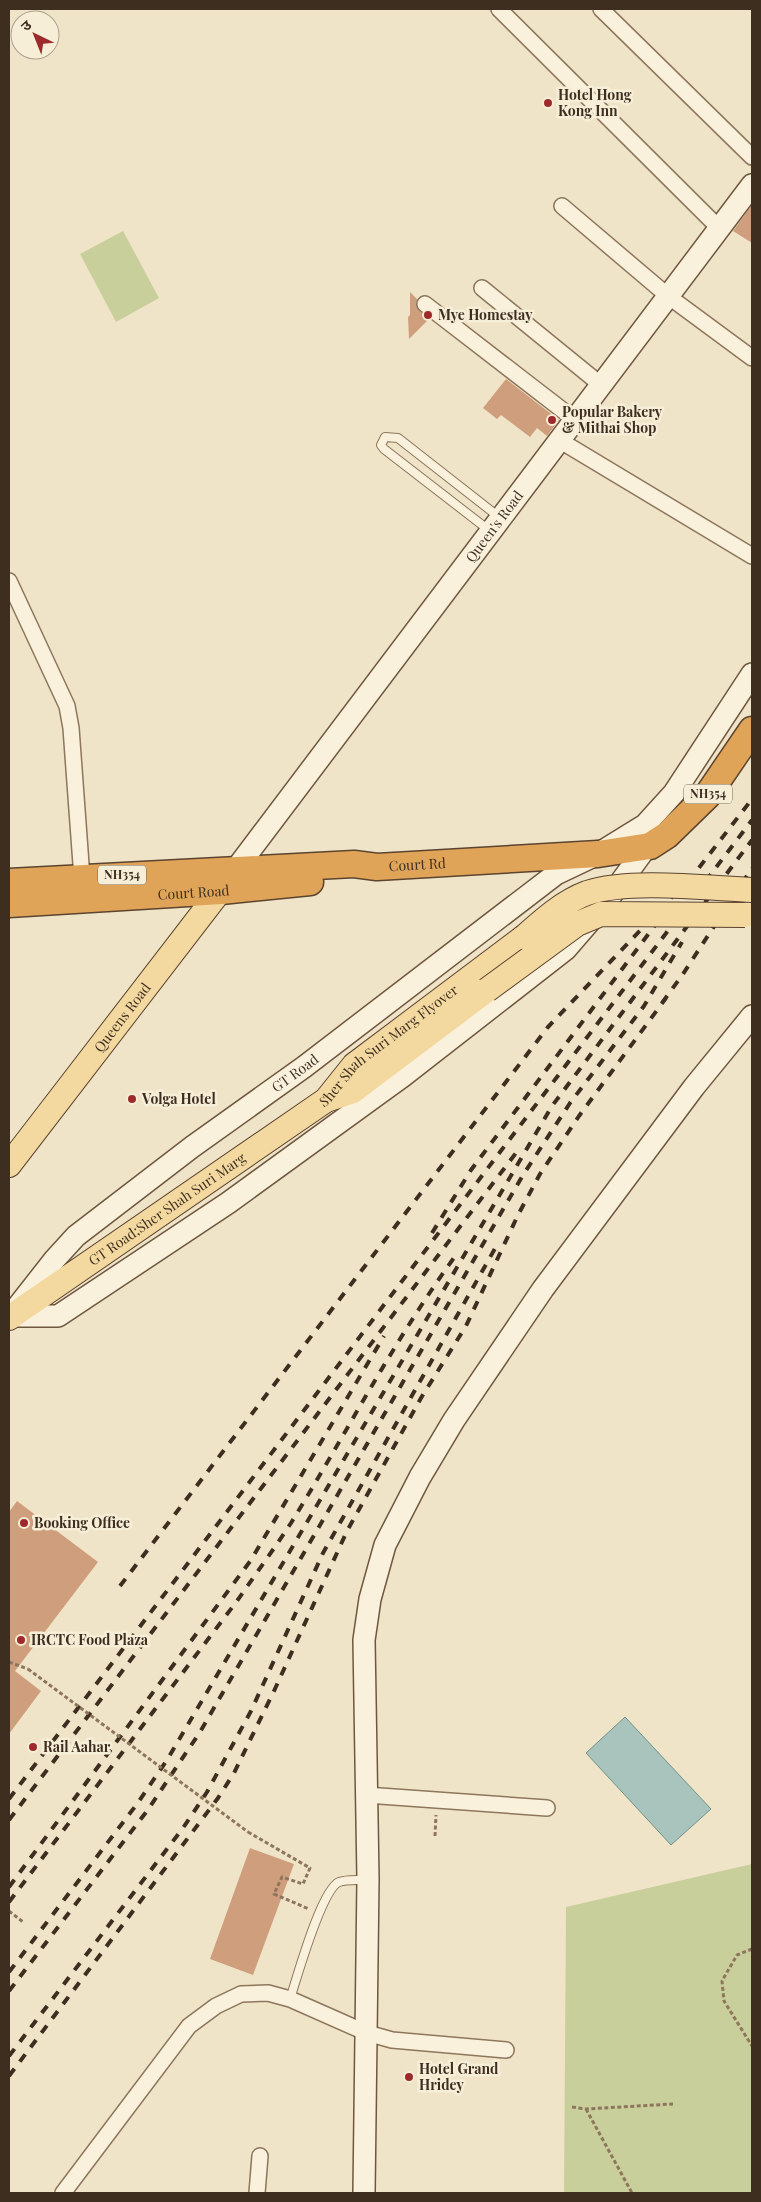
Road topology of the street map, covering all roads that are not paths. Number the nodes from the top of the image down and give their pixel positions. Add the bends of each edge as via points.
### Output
1 (499, 9) edge
2 (601, 9) edge
3 (752, 157) edge
4 (752, 185) edge
5 (562, 206) dead end
6 (720, 229) junction
7 (482, 288) dead end
8 (668, 296) junction
9 (425, 304) dead end
10 (752, 358) edge
11 (600, 384) junction
12 (574, 419) junction
13 (559, 440) junction
14 (495, 524) junction
15 (752, 556) edge
16 (9, 581) edge
17 (752, 674) edge
18 (752, 730) edge
19 (649, 846) junction
20 (598, 854) junction
21 (376, 867) junction
22 (236, 869) junction
23 (82, 878) junction
24 (9, 882) edge
25 (752, 890) edge
26 (221, 891) junction
27 (9, 904) edge
28 (752, 914) edge
29 (752, 1016) edge
30 (326, 1100) junction
31 (9, 1165) edge
32 (10, 1317) edge
33 (366, 1795) junction
34 (546, 1808) dead end
35 (368, 1879) junction
36 (290, 1999) junction
37 (367, 2033) junction
38 (506, 2050) dead end
39 (260, 2156) dead end
40 (63, 2193) edge
41 (257, 2193) edge
42 (364, 2193) edge

1 - 6 street
2 - 3 street
4 - 6 main road, Queen's Road
5 - 8 street
6 - 8 main road, Queen's Road
7 - 11 street
8 - 10 street
8 - 11 main road, Queen's Road
9 - 12 street
11 - 12 main road, Queen's Road
12 - 13 main road, Queen's Road
13 - 14 main road, Queen's Road
13 - 15 street
14 - 14 lane via 384,449 382,440 385,437 398,438
14 - 22 main road, Queen's Road
16 - 23 street via 67,706 72,728
17 - 20 main road, GT Road via 674,793 645,825
18 - 19 highway, NH354 via 707,796 667,836
19 - 20 highway, NH354
19 - 32 main road via 566,949 403,1076 228,1203 58,1316
20 - 21 highway, Court Rd / NH354
20 - 32 main road, GT Road via 556,874 76,1236 54,1259
21 - 22 highway, Court Rd / NH354 via 354,864
21 - 26 highway, Court Road / NH354 via 353,877
22 - 23 highway, Court Road / NH354
22 - 26 main road, Queens Road
23 - 24 highway, Court Road / NH354
25 - 30 main road, Sher Shah Suri Marg Flyover, bridge via 648,886 587,893 556,910 354,1065
26 - 27 highway, Court Road / NH354
26 - 31 main road, Queens Road
28 - 30 main road, Sher Shah Suri Marg Flyover, bridge via 601,914 577,924 353,1092
29 - 33 main road via 694,1086 543,1289 454,1420 385,1545 370,1599 364,1640
30 - 32 main road, GT Road;Sher Shah Suri Marg
33 - 34 street
33 - 35 main road
35 - 36 lane via 338,1882 330,1889
35 - 37 main road
36 - 37 street
36 - 40 street via 268,1993 241,1994 216,2006 189,2026
37 - 38 street via 408,2042
37 - 42 main road
39 - 41 street

